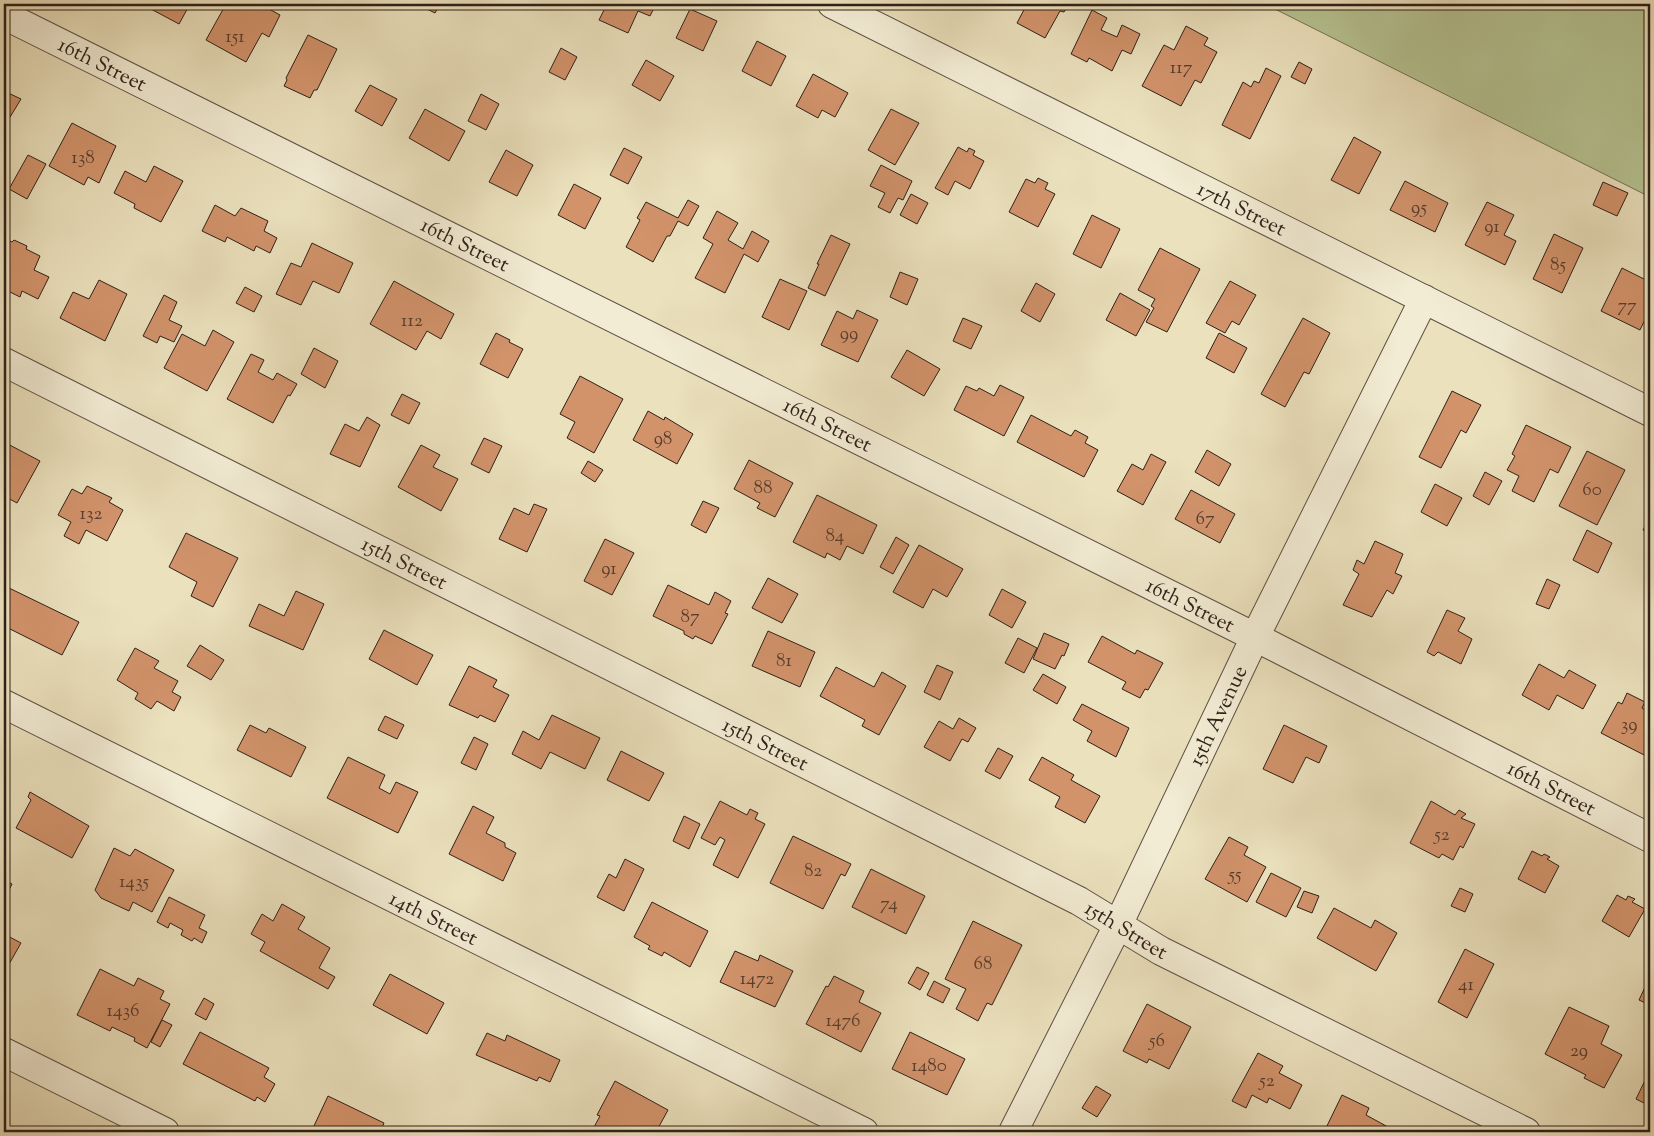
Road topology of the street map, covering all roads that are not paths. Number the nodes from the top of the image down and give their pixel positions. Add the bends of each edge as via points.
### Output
1 (832, 4) edge
2 (4, 14) edge
3 (1424, 299) junction
4 (4, 362) edge
5 (1650, 412) edge
6 (1255, 637) junction
7 (4, 704) edge
8 (1650, 838) edge
9 (1118, 925) junction
10 (4, 1052) edge
11 (165, 1132) edge
12 (864, 1132) edge
13 (1013, 1132) edge
14 (1526, 1132) edge

1 - 3 street, 17th Street
2 - 6 street, 16th Street
3 - 5 street, 17th Street
3 - 6 street, 15th Avenue
4 - 9 street, 15th Street via 1070,897
6 - 8 street, 16th Street
6 - 9 street, 15th Avenue
7 - 12 street, 14th Street
9 - 13 street, 15th Avenue
9 - 14 street, 15th Street via 1161,951
10 - 11 street

